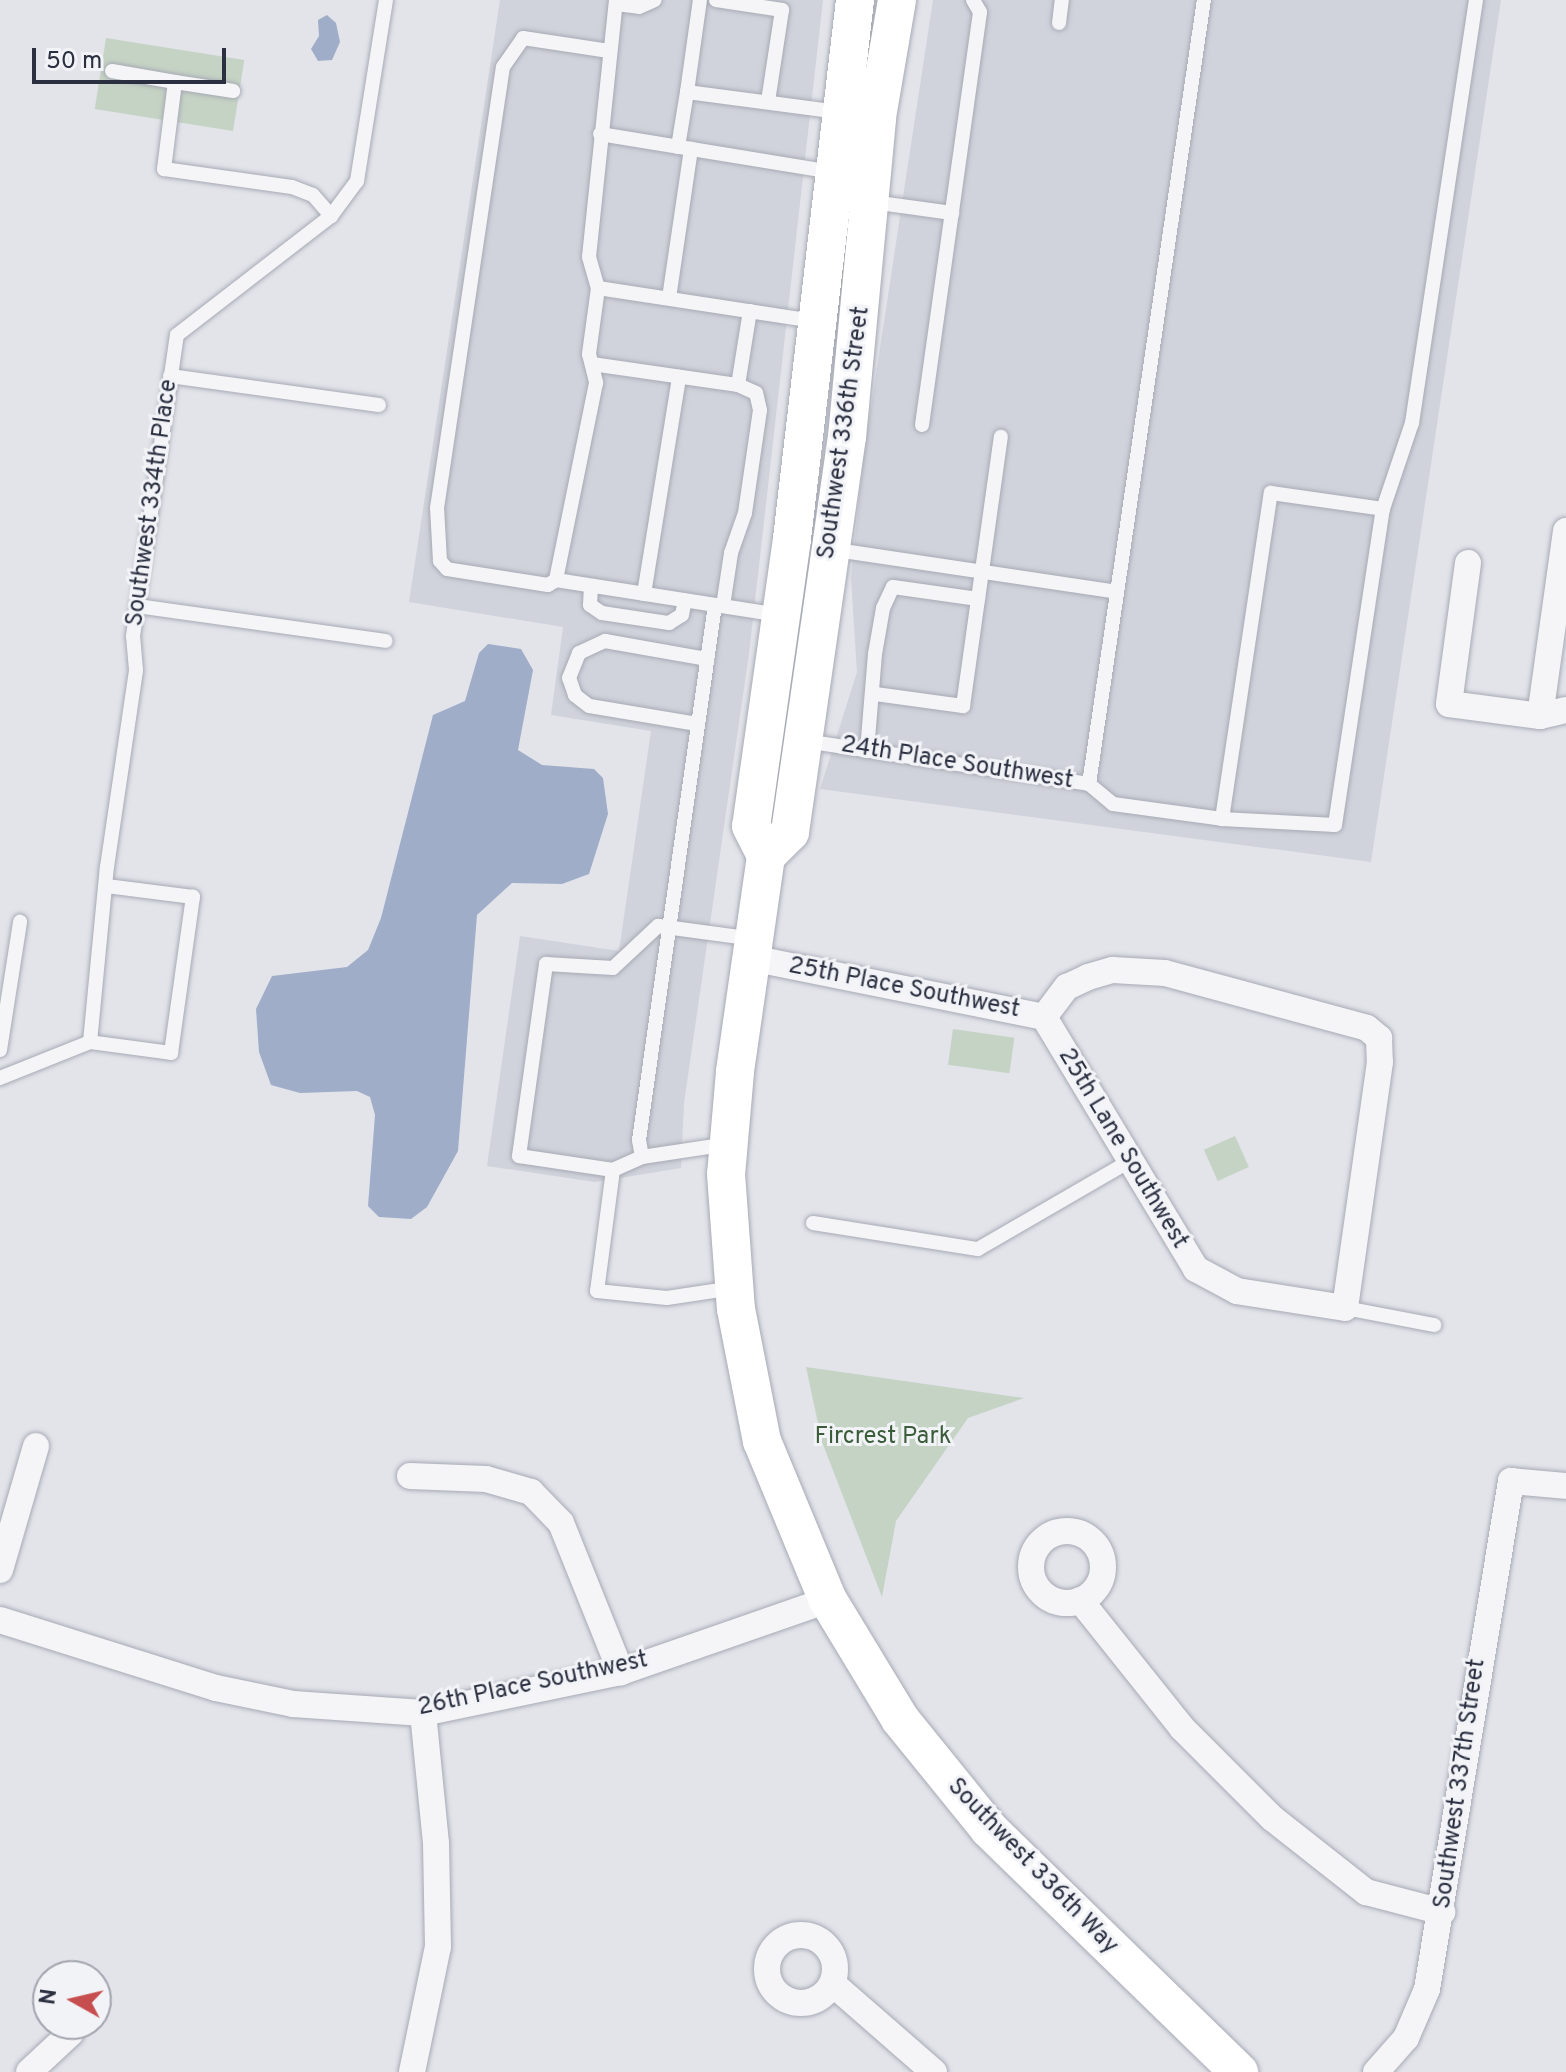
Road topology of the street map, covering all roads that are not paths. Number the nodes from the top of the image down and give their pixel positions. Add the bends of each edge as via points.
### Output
1 (386, 0) edge
2 (655, 0) edge
3 (700, 0) edge
4 (716, 0) edge
5 (855, 0) edge
6 (897, 0) edge
7 (1062, 0) edge
8 (1204, 0) edge
9 (1476, 0) edge
10 (616, 2) edge
11 (977, 6) edge
12 (1059, 23) dead end
13 (609, 51) junction
14 (112, 71) dead end
15 (175, 82) junction
16 (233, 91) dead end
17 (687, 92) junction
18 (768, 102) junction
19 (840, 112) junction
20 (600, 134) junction
21 (684, 148) junction
22 (833, 172) junction
23 (872, 202) junction
24 (952, 213) junction
25 (331, 216) junction
26 (598, 288) junction
27 (669, 298) junction
28 (750, 311) junction
29 (819, 322) junction
30 (592, 364) junction
31 (170, 376) junction
32 (679, 377) junction
33 (738, 385) junction
34 (379, 405) dead end
35 (922, 425) dead end
36 (847, 437) junction
37 (1001, 437) dead end
38 (1383, 509) junction
39 (1566, 531) edge
40 (830, 549) junction
41 (1468, 563) dead end
42 (982, 572) junction
43 (556, 580) junction
44 (591, 586) junction
45 (1117, 592) junction
46 (644, 594) junction
47 (978, 599) junction
48 (685, 600) junction
49 (137, 606) junction
50 (719, 606) junction
51 (780, 615) junction
52 (386, 641) dead end
53 (707, 659) junction
54 (875, 694) junction
55 (1566, 710) edge
56 (1540, 716) junction
57 (697, 724) junction
58 (783, 738) junction
59 (867, 751) junction
60 (1089, 784) junction
61 (1222, 819) junction
62 (107, 886) junction
63 (20, 922) dead end
64 (669, 927) junction
65 (753, 949) junction
66 (1044, 1017) junction
67 (90, 1042) junction
68 (0, 1050) edge
69 (0, 1078) edge
70 (728, 1144) junction
71 (642, 1157) junction
72 (1128, 1162) junction
73 (613, 1170) junction
74 (813, 1223) dead end
75 (734, 1288) junction
76 (1345, 1308) junction
77 (1434, 1325) dead end
78 (36, 1446) dead end
79 (410, 1476) dead end
80 (1566, 1486) edge
81 (0, 1570) edge
82 (828, 1600) junction
83 (1080, 1600) dead end
84 (0, 1620) edge
85 (621, 1672) junction
86 (423, 1713) junction
87 (1442, 1912) junction
88 (833, 1984) dead end
89 (63, 2040) edge
90 (29, 2072) edge
91 (412, 2072) edge
92 (934, 2072) edge
93 (1239, 2072) edge
94 (1376, 2072) edge

1 - 25 lane, Southwest 334th Place via 364,162
2 - 10 lane via 639,7
3 - 17 lane
4 - 18 lane via 782,10
5 - 19 main road, Southwest 336th Street
6 - 23 main road, Southwest 336th Street via 877,117
7 - 12 lane
8 - 45 lane
9 - 38 lane via 1412,423
10 - 13 lane
11 - 24 lane
13 - 20 lane
13 - 43 lane via 523,38 503,67 437,508 440,561 447,569 548,585
14 - 15 lane
15 - 16 lane
15 - 25 lane via 164,169 292,187 313,195
17 - 18 lane
17 - 21 lane
18 - 19 lane
19 - 22 main road, Southwest 336th Street
20 - 21 lane
20 - 26 lane via 589,257
21 - 22 lane
21 - 27 lane
22 - 29 main road, Southwest 336th Street
23 - 24 lane
23 - 36 main road, Southwest 336th Street
24 - 35 lane
25 - 31 lane, Southwest 334th Place via 177,335
26 - 27 lane
26 - 30 lane
27 - 28 lane
28 - 29 lane
28 - 33 lane
29 - 36 main road via 842,345 832,419
29 - 51 main road, Southwest 336th Street
30 - 32 lane
30 - 43 lane via 596,383 589,435 572,491
31 - 34 lane
31 - 49 lane, Southwest 334th Place
32 - 33 lane
32 - 46 lane
33 - 50 lane via 756,393 760,410 745,513
36 - 40 main road, Southwest 336th Street
37 - 42 lane
38 - 61 lane, 24th Place Southwest via 1335,825
38 - 61 lane via 1271,493
39 - 56 street
40 - 42 lane
40 - 58 main road, Southwest 336th Street
41 - 56 street via 1449,704
42 - 45 lane
42 - 47 lane
43 - 44 lane
44 - 46 lane
44 - 48 lane via 590,605 602,613 669,623 682,615
45 - 60 lane
46 - 48 lane
47 - 54 lane via 893,587 883,608 875,654
47 - 54 lane via 963,706
48 - 50 lane
49 - 52 lane
49 - 62 lane, Southwest 334th Place via 136,670
50 - 51 lane
50 - 53 lane
51 - 58 main road, Southwest 336th Street
53 - 57 lane
53 - 57 lane via 595,642 579,653 569,678 575,695 589,706
54 - 59 lane
55 - 56 street
57 - 64 lane
58 - 59 lane, 24th Place Southwest
58 - 65 main road, Southwest 336th Street via 751,826 766,856
59 - 60 lane, 24th Place Southwest
60 - 61 lane, 24th Place Southwest via 1113,804
62 - 67 lane, Southwest 334th Place
62 - 67 lane via 193,897 171,1053
63 - 68 lane
64 - 65 lane
64 - 71 lane via 639,1140
64 - 73 lane via 653,930 613,968 546,964 519,1156
65 - 66 street, 25th Place Southwest
65 - 70 main road, Southwest 336th Street
66 - 72 street, 25th Lane Southwest
66 - 76 street, 25th Place Southwest via 1067,987 1113,970 1196,979 1374,1033 1380,1062
67 - 69 lane
70 - 71 lane
70 - 75 main road, Southwest 336th Street
71 - 73 lane
72 - 74 lane via 978,1249
72 - 76 street, 25th Lane Southwest via 1175,1241 1208,1279 1237,1291
73 - 75 lane via 597,1291 667,1298
75 - 82 main road, Southwest 336th Street via 762,1441
76 - 77 lane
78 - 81 street
79 - 85 street via 486,1479 531,1492 561,1523
80 - 87 street, Southwest 337th Street via 1511,1481 1488,1597
82 - 85 street, 26th Place Southwest
82 - 93 main road, Southwest 336th Way via 900,1719 958,1794
83 - 87 street via 1182,1728 1272,1818 1366,1892
84 - 86 street, 26th Place Southwest via 216,1688 293,1704
85 - 86 street, 26th Place Southwest
86 - 91 street via 436,1843 438,1947
87 - 94 street, Southwest 337th Street via 1427,1989 1406,2038
88 - 92 street
89 - 90 street

